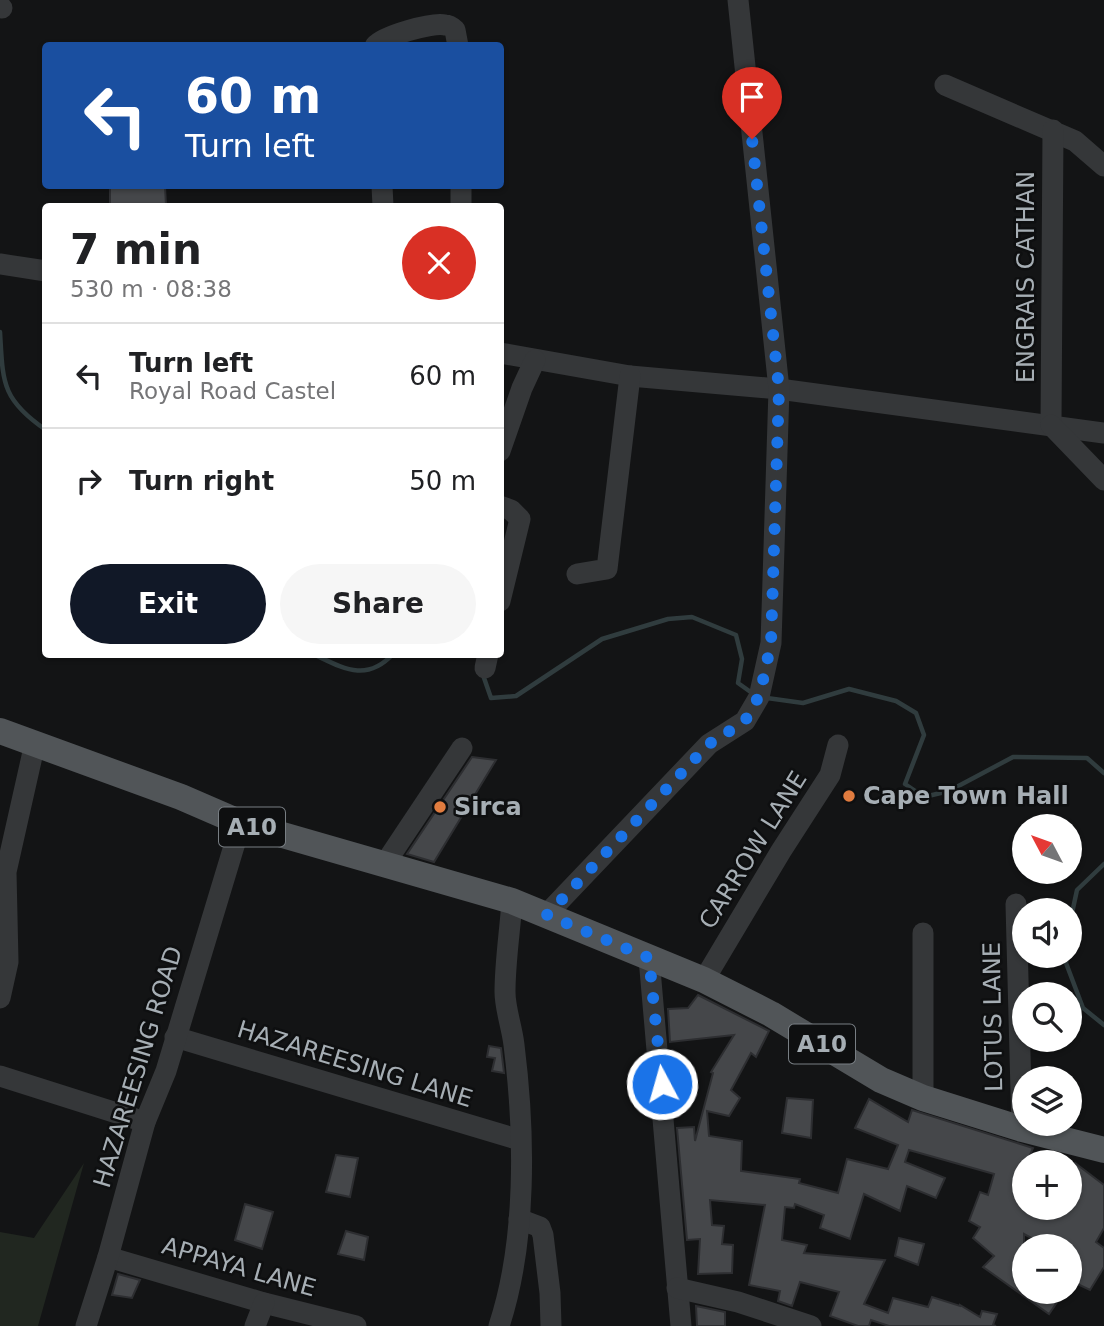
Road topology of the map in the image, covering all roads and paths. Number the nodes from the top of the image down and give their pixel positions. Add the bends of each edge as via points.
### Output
1 (738, 0) edge
2 (378, 42) edge
3 (457, 42) edge
4 (945, 85) dead end
5 (1053, 130) junction
6 (1104, 166) edge
7 (0, 264) edge
8 (42, 270) edge
9 (504, 355) edge
10 (535, 360) junction
11 (630, 376) junction
12 (779, 389) junction
13 (1051, 425) junction
14 (1104, 433) edge
15 (504, 440) edge
16 (1104, 480) edge
17 (504, 507) edge
18 (577, 574) dead end
19 (504, 585) edge
20 (0, 731) edge
21 (35, 743) junction
22 (838, 745) dead end
23 (462, 748) dead end
24 (241, 823) junction
25 (384, 864) junction
26 (512, 901) junction
27 (547, 915) junction
28 (4, 926) edge
29 (923, 933) dead end
30 (649, 958) junction
31 (1018, 968) edge
32 (704, 979) junction
33 (0, 998) edge
34 (175, 1037) junction
35 (1020, 1066) edge
36 (0, 1076) edge
37 (923, 1098) junction
38 (145, 1122) junction
39 (1012, 1126) edge
40 (1049, 1136) edge
41 (520, 1140) junction
42 (1104, 1150) edge
43 (519, 1219) junction
44 (108, 1257) junction
45 (677, 1287) junction
46 (264, 1303) junction
47 (86, 1326) edge
48 (255, 1326) edge
49 (356, 1326) edge
50 (499, 1326) edge
51 (551, 1326) edge
52 (681, 1326) edge
53 (811, 1326) edge

1 - 12 street
2 - 3 street via 442,24 455,30
4 - 5 street
5 - 6 street via 1075,141
5 - 13 street, ENGRAIS CATHAN
7 - 8 street
9 - 10 street
10 - 11 street
10 - 15 street
11 - 12 street
11 - 18 street via 607,569
12 - 13 street
12 - 27 street via 771,643 754,708 745,721 709,744
13 - 14 street
13 - 16 street
17 - 19 street via 520,519
20 - 21 main road, A10
21 - 24 main road, A10
21 - 28 street via 6,872
22 - 32 street, CARROW LANE via 830,775
23 - 25 street
24 - 25 main road, A10
24 - 34 street, HAZAREESING ROAD
25 - 26 main road, A10
26 - 27 main road, A10
26 - 41 street via 505,995 514,1044
27 - 30 main road, A10
28 - 33 street via 8,962
29 - 37 street
30 - 32 main road, A10
30 - 45 street
31 - 35 street, LOTUS LANE
32 - 37 main road, A10 via 881,1080
34 - 38 street, HAZAREESING ROAD
34 - 41 street, HAZAREESING LANE
36 - 38 street
37 - 39 main road, A10
38 - 44 street, HAZAREESING ROAD
40 - 42 main road, A10
41 - 43 street
43 - 50 street
43 - 51 street via 540,1227 543,1235
44 - 46 street, APPAYA LANE
44 - 47 street, HAZAREESING ROAD
45 - 52 street
45 - 53 street
46 - 48 street
46 - 49 street, APPAYA LANE

